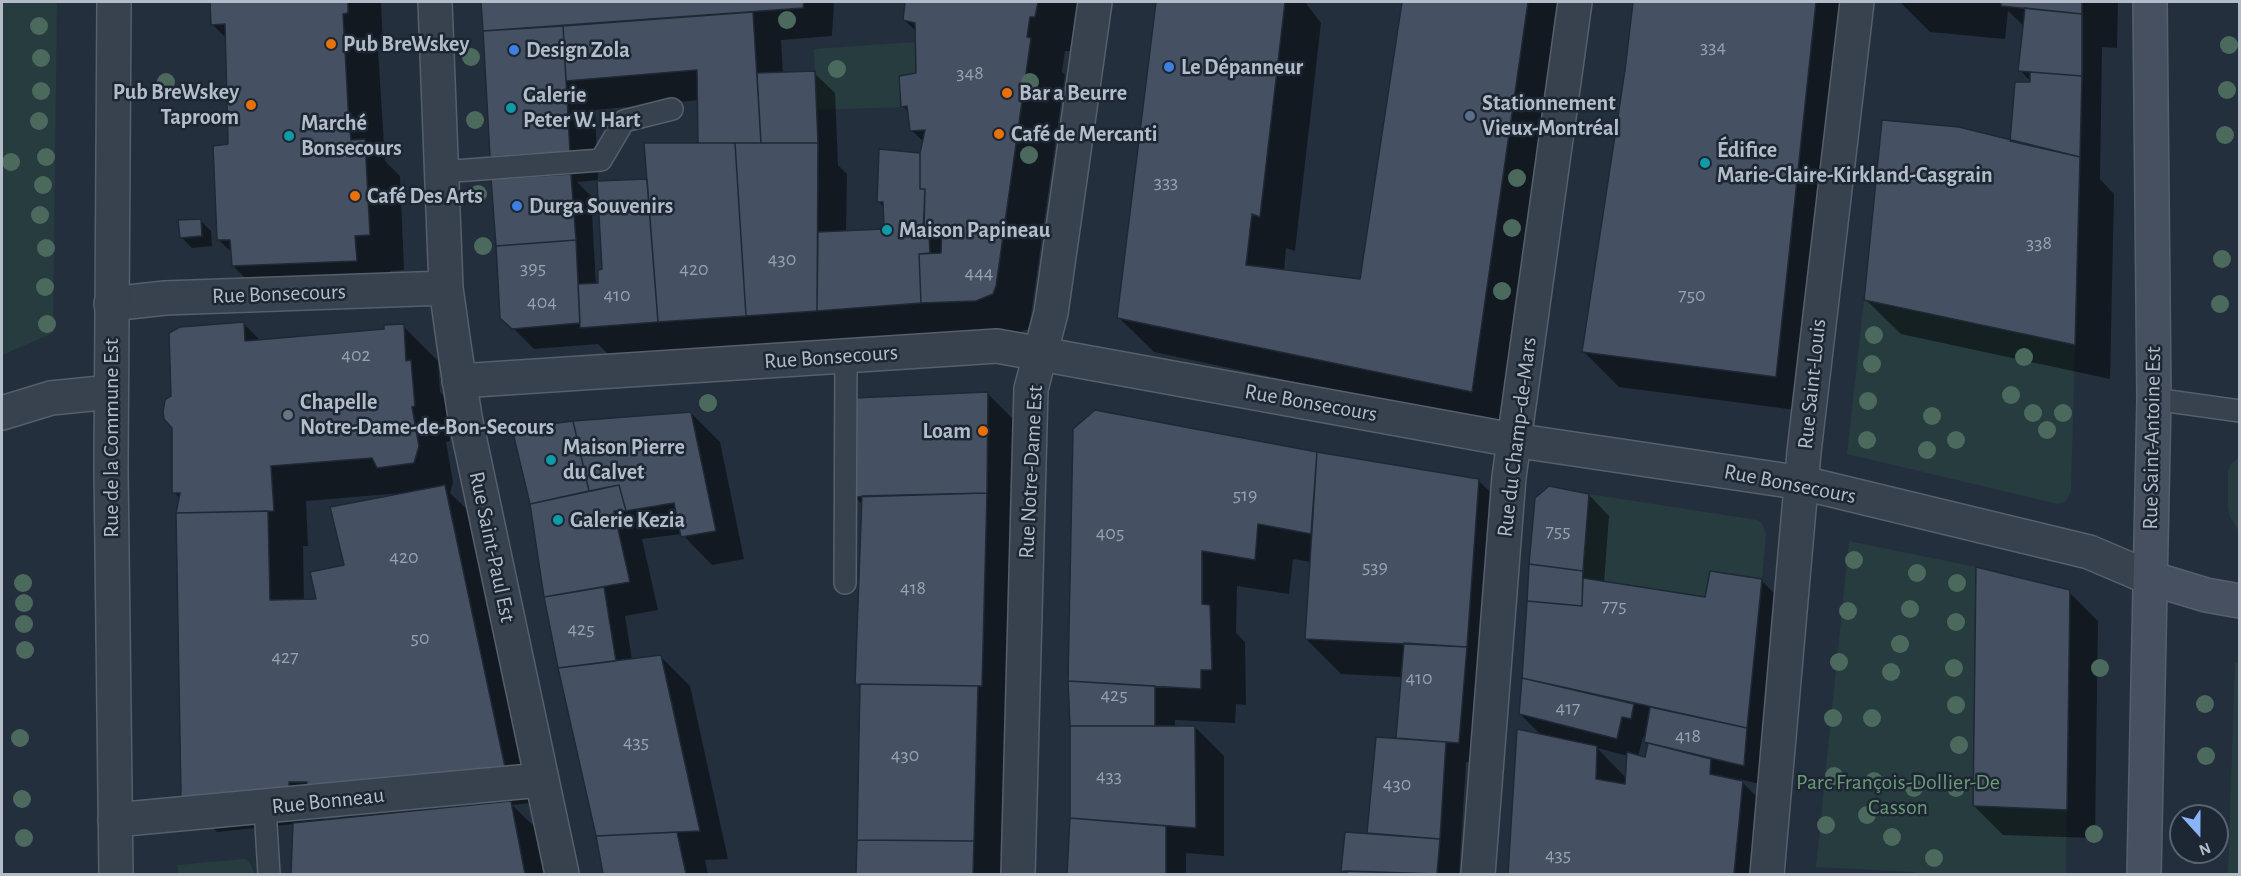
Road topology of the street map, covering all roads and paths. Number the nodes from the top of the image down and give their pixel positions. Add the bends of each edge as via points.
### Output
1 (114, 2) edge
2 (435, 2) edge
3 (1095, 2) edge
4 (1575, 2) edge
5 (1857, 2) edge
6 (2150, 2) edge
7 (672, 109) dead end
8 (441, 172) junction
9 (446, 288) junction
10 (111, 304) junction
11 (1042, 354) junction
12 (846, 356) junction
13 (459, 381) junction
14 (111, 392) junction
15 (2154, 399) junction
16 (2240, 411) edge
17 (2, 413) edge
18 (1513, 440) junction
19 (1803, 483) junction
20 (2150, 578) junction
21 (845, 582) dead end
22 (2240, 601) edge
23 (541, 780) junction
24 (265, 807) junction
25 (115, 820) junction
26 (116, 874) edge
27 (269, 874) edge
28 (562, 874) edge
29 (1018, 874) edge
30 (1478, 874) edge
31 (1767, 874) edge
32 (2144, 874) edge

1 - 10 street, Rue de la Commune Est
2 - 8 street, Rue Saint-Paul Est
3 - 11 street, Rue Notre-Dame Est via 1054,300
4 - 18 street, Rue du Champ-de-Mars
5 - 19 street, Rue Saint-Louis
6 - 15 main road, Rue Saint-Antoine Est
7 - 8 lane via 624,121 601,160
8 - 9 street, Rue Saint-Paul Est
9 - 10 street, Rue Bonsecours via 165,298
9 - 13 street, Rue Saint-Paul Est
10 - 14 street, Rue de la Commune Est
11 - 12 street, Rue Bonsecours via 997,345
11 - 18 street, Rue Bonsecours
11 - 29 street, Rue Notre-Dame Est via 1031,389
12 - 13 street, Rue Bonsecours
12 - 21 lane
13 - 23 street, Rue Saint-Paul Est
14 - 17 street via 51,398
14 - 25 street, Rue de la Commune Est
15 - 16 lane
15 - 20 main road, Rue Saint-Antoine Est
18 - 19 street, Rue Bonsecours
18 - 30 street, Rue du Champ-de-Mars
19 - 20 street, Rue Bonsecours via 2089,552
19 - 31 street, Rue Saint-Louis
20 - 22 main road
20 - 32 main road, Rue Saint-Antoine Est
23 - 24 street, Rue Bonneau
23 - 28 street, Rue Saint-Paul Est
24 - 25 street, Rue Bonneau
24 - 27 lane
25 - 26 street, Rue de la Commune Est

